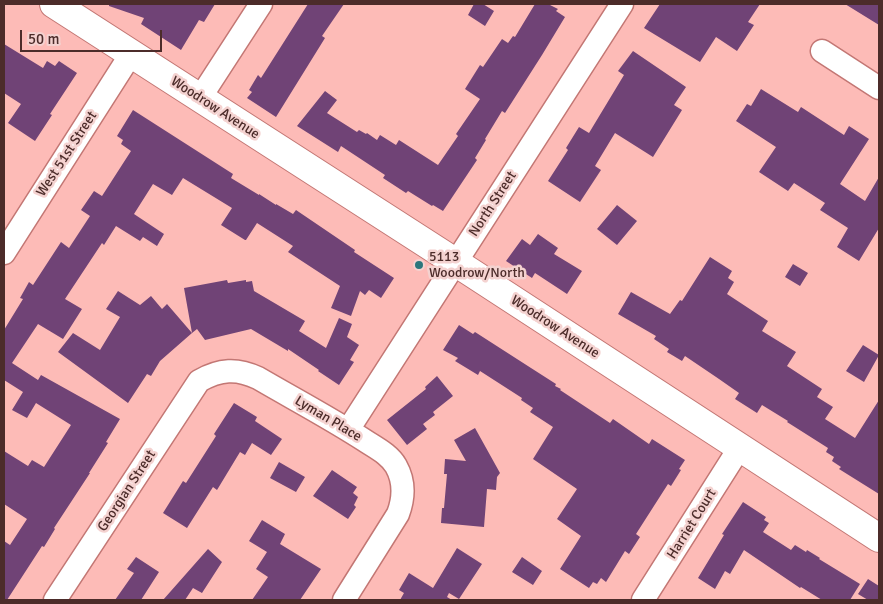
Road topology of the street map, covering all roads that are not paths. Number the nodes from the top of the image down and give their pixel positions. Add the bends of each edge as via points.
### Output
1 (54, 4) edge
2 (261, 4) edge
3 (622, 4) edge
4 (822, 51) dead end
5 (131, 54) junction
6 (879, 88) edge
7 (200, 98) junction
8 (4, 254) edge
9 (456, 263) junction
10 (199, 381) joint
11 (348, 430) junction
12 (740, 447) junction
13 (879, 538) edge
14 (55, 600) edge
15 (344, 600) edge
16 (643, 600) edge

1 - 5 street, Woodrow Avenue
2 - 7 street
3 - 9 street, North Street
4 - 6 street
5 - 7 street, Woodrow Avenue
5 - 8 street, West 51st Street
7 - 9 street, Woodrow Avenue
9 - 11 street, North Street
9 - 12 street, Woodrow Avenue
10 - 11 street, Lyman Place via 219,372 250,374
10 - 14 street, Georgian Street
11 - 15 street, Lyman Place via 389,456 401,478 403,495 393,524
12 - 13 street, Woodrow Avenue
12 - 16 street, Harriet Court

